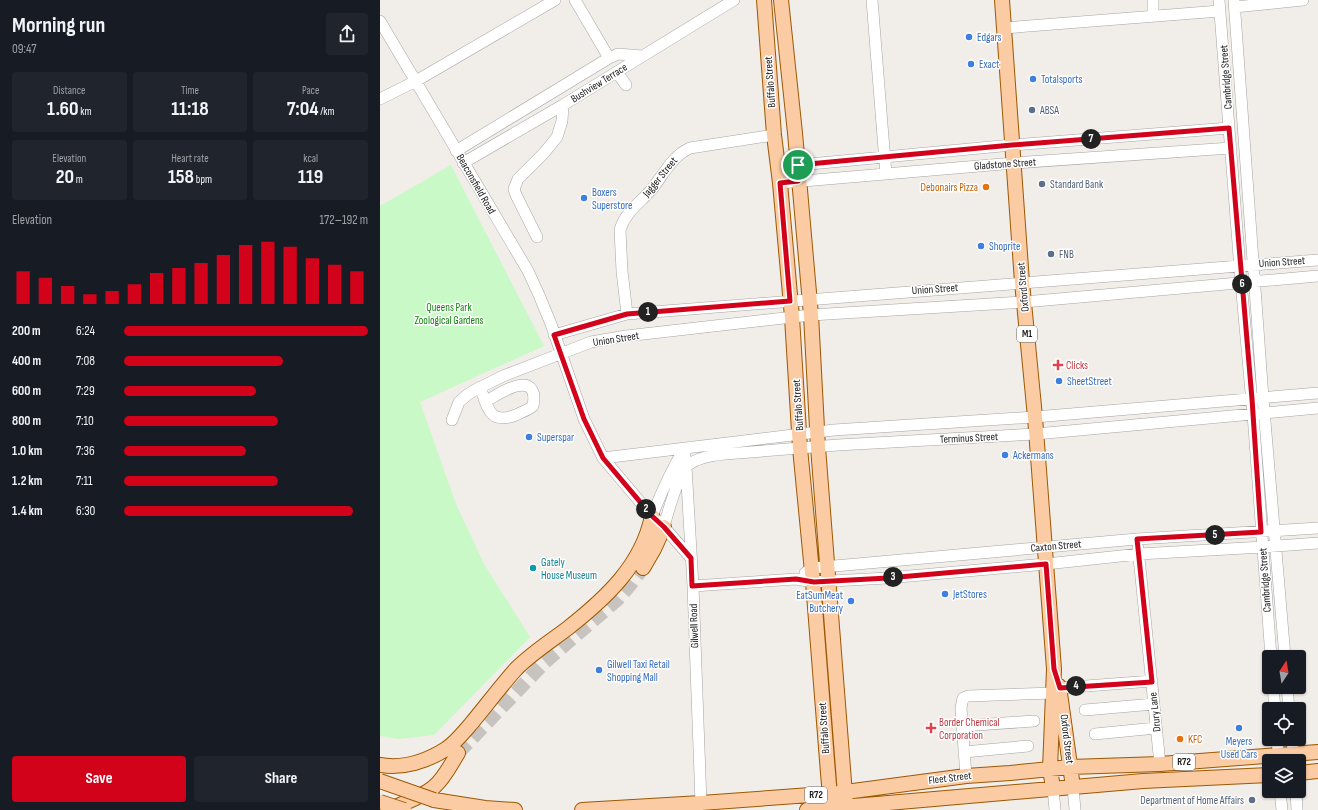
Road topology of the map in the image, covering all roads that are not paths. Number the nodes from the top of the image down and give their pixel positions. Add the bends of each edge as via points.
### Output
1 (555, 0) edge
2 (575, 0) edge
3 (734, 0) edge
4 (764, 0) edge
5 (781, 0) edge
6 (872, 0) edge
7 (1002, 0) edge
8 (1153, 0) edge
9 (1303, 0) edge
10 (1235, 4) edge
11 (1220, 5) edge
12 (1153, 16) junction
13 (380, 21) edge
14 (1004, 28) junction
15 (642, 56) junction
16 (609, 58) junction
17 (617, 72) junction
18 (416, 81) junction
19 (626, 85) dead end
20 (380, 99) edge
21 (563, 105) junction
22 (1229, 128) junction
23 (774, 135) junction
24 (1012, 145) junction
25 (1230, 148) junction
26 (456, 151) junction
27 (885, 157) junction
28 (463, 163) junction
29 (1014, 163) junction
30 (798, 165) junction
31 (778, 167) junction
32 (886, 174) junction
33 (798, 181) junction
34 (780, 183) junction
35 (537, 237) dead end
36 (1318, 260) edge
37 (1253, 265) junction
38 (1240, 266) junction
39 (1318, 276) edge
40 (1255, 281) junction
41 (1022, 282) junction
42 (1241, 282) junction
43 (810, 299) junction
44 (790, 301) junction
45 (1024, 302) junction
46 (627, 314) junction
47 (811, 315) junction
48 (792, 317) junction
49 (554, 335) junction
50 (560, 353) junction
51 (480, 387) junction
52 (1318, 393) edge
53 (1263, 398) junction
54 (1252, 399) junction
55 (486, 401) dead end
56 (1318, 408) edge
57 (1264, 412) junction
58 (1253, 414) junction
59 (1035, 418) junction
60 (452, 420) dead end
61 (817, 432) junction
62 (1036, 434) junction
63 (800, 441) junction
64 (818, 446) junction
65 (684, 449) junction
66 (603, 458) junction
67 (686, 466) junction
68 (652, 516) junction
69 (664, 527) junction
70 (1318, 528) edge
71 (1261, 532) junction
72 (1274, 532) junction
73 (1137, 539) junction
74 (1318, 543) edge
75 (1275, 546) junction
76 (1045, 547) junction
77 (1263, 547) junction
78 (1139, 554) junction
79 (691, 558) junction
80 (1046, 564) junction
81 (643, 568) tunnel mouth
82 (829, 574) junction
83 (813, 575) junction
84 (692, 586) junction
85 (1270, 650) edge
86 (1284, 650) edge
87 (1152, 682) junction
88 (1056, 690) junction
89 (1154, 704) junction
90 (1085, 710) dead end
91 (1034, 721) dead end
92 (962, 726) junction
93 (1156, 728) junction
94 (1095, 734) dead end
95 (1028, 746) dead end
96 (964, 752) junction
97 (1318, 752) edge
98 (458, 753) tunnel mouth
99 (1306, 755) edge
100 (1262, 759) edge
101 (1160, 764) junction
102 (380, 765) edge
103 (1070, 767) junction
104 (1050, 769) junction
105 (1318, 771) edge
106 (1306, 772) edge
107 (1262, 775) edge
108 (966, 776) junction
109 (380, 781) edge
110 (1073, 787) junction
111 (1053, 788) junction
112 (845, 792) junction
113 (830, 794) junction
114 (1281, 798) edge
115 (1296, 798) edge
116 (380, 802) edge
117 (701, 803) junction
118 (847, 808) edge
119 (484, 809) edge
120 (832, 809) edge
121 (387, 810) edge
122 (404, 810) edge
123 (515, 810) edge
124 (582, 810) edge
125 (807, 810) edge
126 (1055, 810) edge
127 (1075, 810) edge
128 (1282, 810) edge
129 (1297, 810) edge

1 - 18 street
2 - 16 street
3 - 15 street, Bushview Terrace
4 - 23 main road, Buffalo Street
5 - 30 main road, Buffalo Street
6 - 27 street
7 - 14 main road, Oxford Street / M1
8 - 12 street
9 - 10 street
10 - 37 street, Cambridge Street
11 - 12 street
11 - 22 street, Cambridge Street
12 - 14 street
13 - 18 street, Beaconsfield Road
14 - 24 main road, Oxford Street / M1
15 - 16 street via 618,54
15 - 17 street, Bushview Terrace
16 - 26 street
17 - 19 street
17 - 21 street, Bushview Terrace
18 - 20 street
18 - 26 street, Beaconsfield Road
21 - 28 street, Bushview Terrace
21 - 35 street via 557,137 518,179 514,189
22 - 24 street, Gladstone Street
22 - 25 street, Cambridge Street
23 - 31 main road, Buffalo Street
23 - 46 street, Jagger Street via 684,151 672,161 652,189 629,213 620,230
24 - 27 street, Gladstone Street
24 - 29 main road, Oxford Street / M1
25 - 29 street, Gladstone Street
25 - 38 street, Cambridge Street
26 - 28 street, Beaconsfield Road
27 - 30 street, Gladstone Street
27 - 32 street
28 - 49 street, Beaconsfield Road via 528,271 540,295
29 - 32 street, Gladstone Street
29 - 41 main road, Oxford Street / M1
30 - 31 street, Gladstone Street
30 - 33 main road, Buffalo Street
31 - 34 main road, Buffalo Street
32 - 33 street, Gladstone Street
33 - 34 street, Gladstone Street
33 - 43 main road, Buffalo Street
34 - 44 main road, Buffalo Street
36 - 37 street, Union Street
37 - 38 street, Union Street
37 - 40 street, Cambridge Street
38 - 41 street, Union Street
38 - 42 street, Cambridge Street
39 - 40 street, Union Street
40 - 42 street, Union Street
40 - 53 street, Cambridge Street
41 - 43 street, Union Street
41 - 45 main road, Oxford Street / M1
42 - 45 street, Union Street
42 - 54 street, Cambridge Street
43 - 44 street, Union Street
43 - 47 main road, Buffalo Street
44 - 46 street, Union Street
44 - 48 main road, Buffalo Street
45 - 47 street, Union Street
45 - 59 main road, Oxford Street / M1
46 - 49 street, Union Street
47 - 48 street, Union Street
47 - 61 main road, Buffalo Street
48 - 50 street, Union Street via 626,336 591,342
48 - 63 main road, Buffalo Street
49 - 50 street, Beaconsfield Road
50 - 51 street, Union Street
50 - 66 street, Beaconsfield Road via 584,419
51 - 55 street
51 - 60 street, Union Street via 459,402
52 - 53 street, Terminus Street
53 - 54 street, Terminus Street
53 - 57 street, Cambridge Street
54 - 58 street, Cambridge Street
54 - 59 street, Terminus Street
56 - 57 street, Terminus Street
57 - 58 street, Terminus Street
57 - 72 street, Cambridge Street
58 - 62 street, Terminus Street
58 - 71 street, Cambridge Street
59 - 61 street, Terminus Street
59 - 62 main road, Oxford Street / M1
61 - 63 street, Terminus Street
61 - 64 main road, Buffalo Street
62 - 64 street, Terminus Street
62 - 76 main road, Oxford Street / M1
63 - 64 street, Terminus Street
63 - 65 street, Terminus Street
63 - 67 street, Terminus Street via 711,456
63 - 83 main road, Buffalo Street
64 - 82 main road, Buffalo Street
65 - 66 street, Terminus Street
65 - 67 street, Gilwell Road
65 - 68 street via 668,477
66 - 68 street, Beaconsfield Road
67 - 69 street via 678,482
67 - 79 street, Gilwell Road
68 - 69 street, Beaconsfield Road
68 - 102 main road via 641,550 615,586 517,669 447,748 416,763 399,766
69 - 79 street, Beaconsfield Road
69 - 81 main road
70 - 72 street, Caxton Street
71 - 72 street, Caxton Street
71 - 73 street, Caxton Street
71 - 77 street, Cambridge Street
72 - 75 street, Cambridge Street
73 - 76 street, Caxton Street
73 - 78 street, Drury Lane
74 - 75 street, Caxton Street
75 - 77 street, Caxton Street
75 - 86 street, Cambridge Street
76 - 80 main road, Oxford Street / M1
76 - 82 street, Caxton Street
77 - 78 street, Caxton Street
77 - 85 street, Cambridge Street
78 - 80 street, Caxton Street
78 - 87 street, Drury Lane
79 - 84 street, Gilwell Road
80 - 82 street, Caxton Street via 888,578
80 - 88 main road, Oxford Street / M1
82 - 83 street, Caxton Street
82 - 112 main road, Buffalo Street
83 - 84 street, Caxton Street via 796,579
83 - 113 main road, Buffalo Street
84 - 117 street, Gilwell Road
87 - 88 street
87 - 89 street, Drury Lane
88 - 92 street via 968,696 964,698 961,708
88 - 103 main road, Oxford Street
88 - 104 main road, Oxford Street
89 - 90 street
89 - 93 street, Drury Lane
91 - 92 street
92 - 96 street
93 - 94 street
93 - 101 street, Drury Lane
95 - 96 street
96 - 108 street
97 - 99 main road, Fleet Street / R72
98 - 121 main road via 434,787
100 - 101 main road, Fleet Street / R72
101 - 103 main road, Fleet Street / R72
103 - 104 main road, Fleet Street / R72
103 - 110 main road, Oxford Street
104 - 108 main road, Fleet Street / R72
104 - 111 main road, Oxford Street
105 - 106 main road
107 - 110 main road, Fleet Street / R72
108 - 112 main road, Fleet Street / R72
109 - 119 main road, bridge via 434,800
110 - 111 main road, Fleet Street / R72
110 - 127 street, Oxford Street
111 - 118 main road, Fleet Street / R72
111 - 126 street, Oxford Street
112 - 113 main road, Fleet Street / R72
112 - 118 main road, Buffalo Street
113 - 117 main road, Fleet Street / R72
113 - 120 main road, Buffalo Street
114 - 128 street
115 - 129 street
116 - 122 main road, bridge
117 - 124 main road, Fleet Street / R72
118 - 120 main road, Fleet Street / R72
119 - 123 main road
120 - 125 main road, Fleet Street / R72

